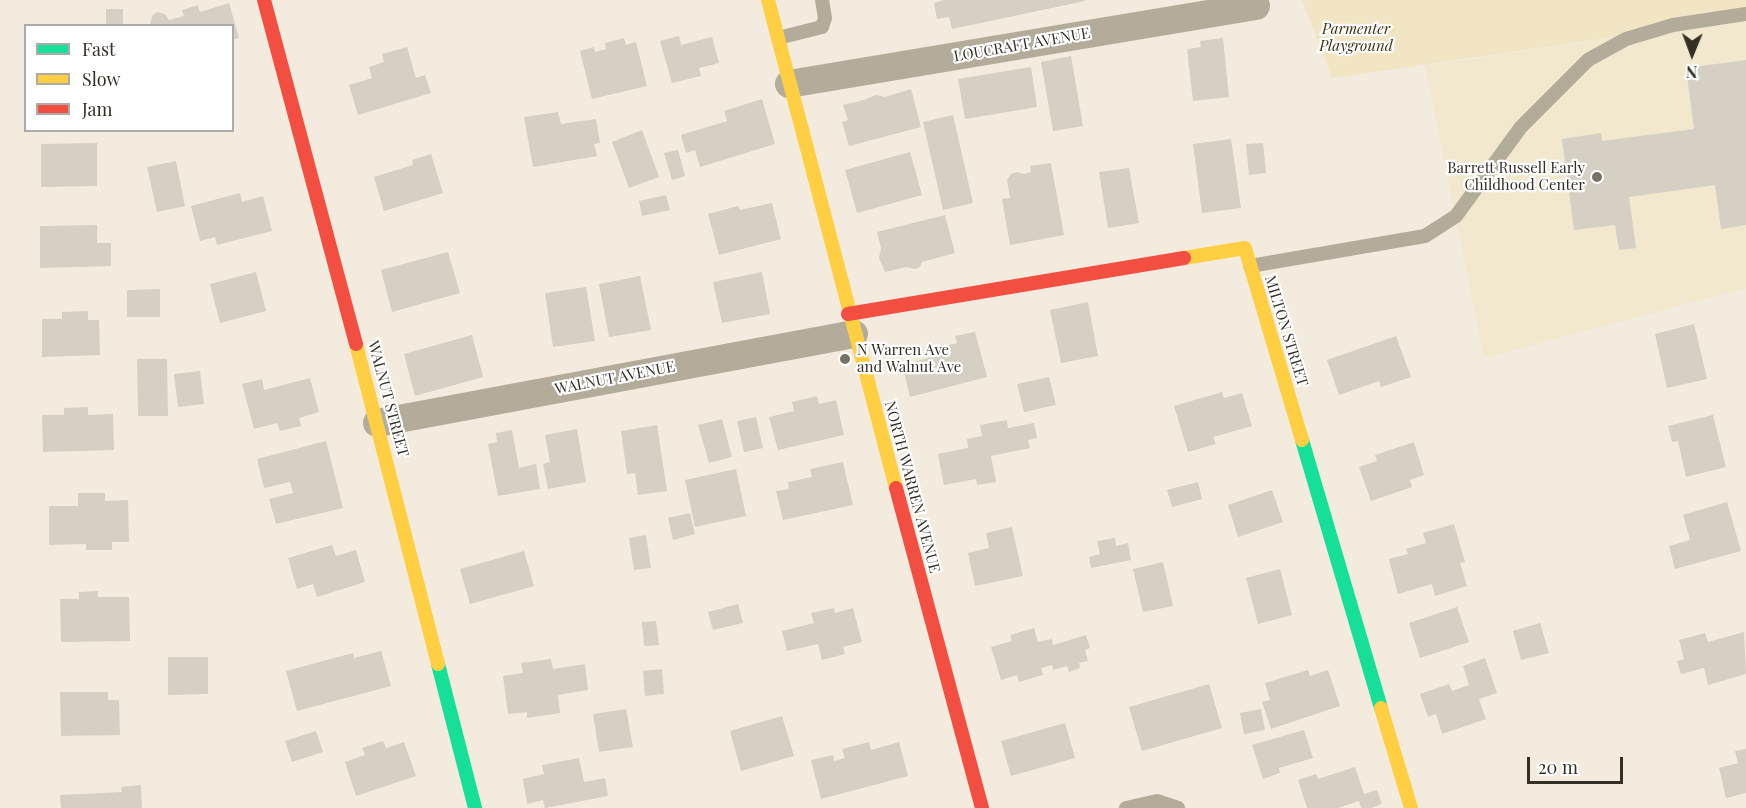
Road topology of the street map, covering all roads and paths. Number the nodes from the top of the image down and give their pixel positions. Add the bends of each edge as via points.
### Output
1 (264, 0) edge
2 (768, 0) edge
3 (822, 0) edge
4 (1256, 6) dead end
5 (1746, 14) edge
6 (778, 38) junction
7 (789, 84) junction
8 (1250, 266) junction
9 (851, 324) junction
10 (377, 423) junction
11 (475, 808) edge
12 (982, 808) edge
13 (1126, 808) edge
14 (1178, 808) edge
15 (1411, 808) edge

1 - 10 street, WALNUT STREET
2 - 6 street, NORTH WARREN AVENUE
3 - 6 lane via 822,27
4 - 7 street, LOUCRAFT AVENUE
5 - 8 lane via 1673,25 1626,39 1588,60 1521,127 1456,216 1425,236
6 - 7 street, NORTH WARREN AVENUE
7 - 9 street, NORTH WARREN AVENUE
8 - 9 street, MILTON STREET via 1245,248
8 - 15 street, MILTON STREET
9 - 10 street, WALNUT AVENUE
9 - 12 street, NORTH WARREN AVENUE
10 - 11 street, WALNUT STREET
13 - 14 lane via 1157,801

